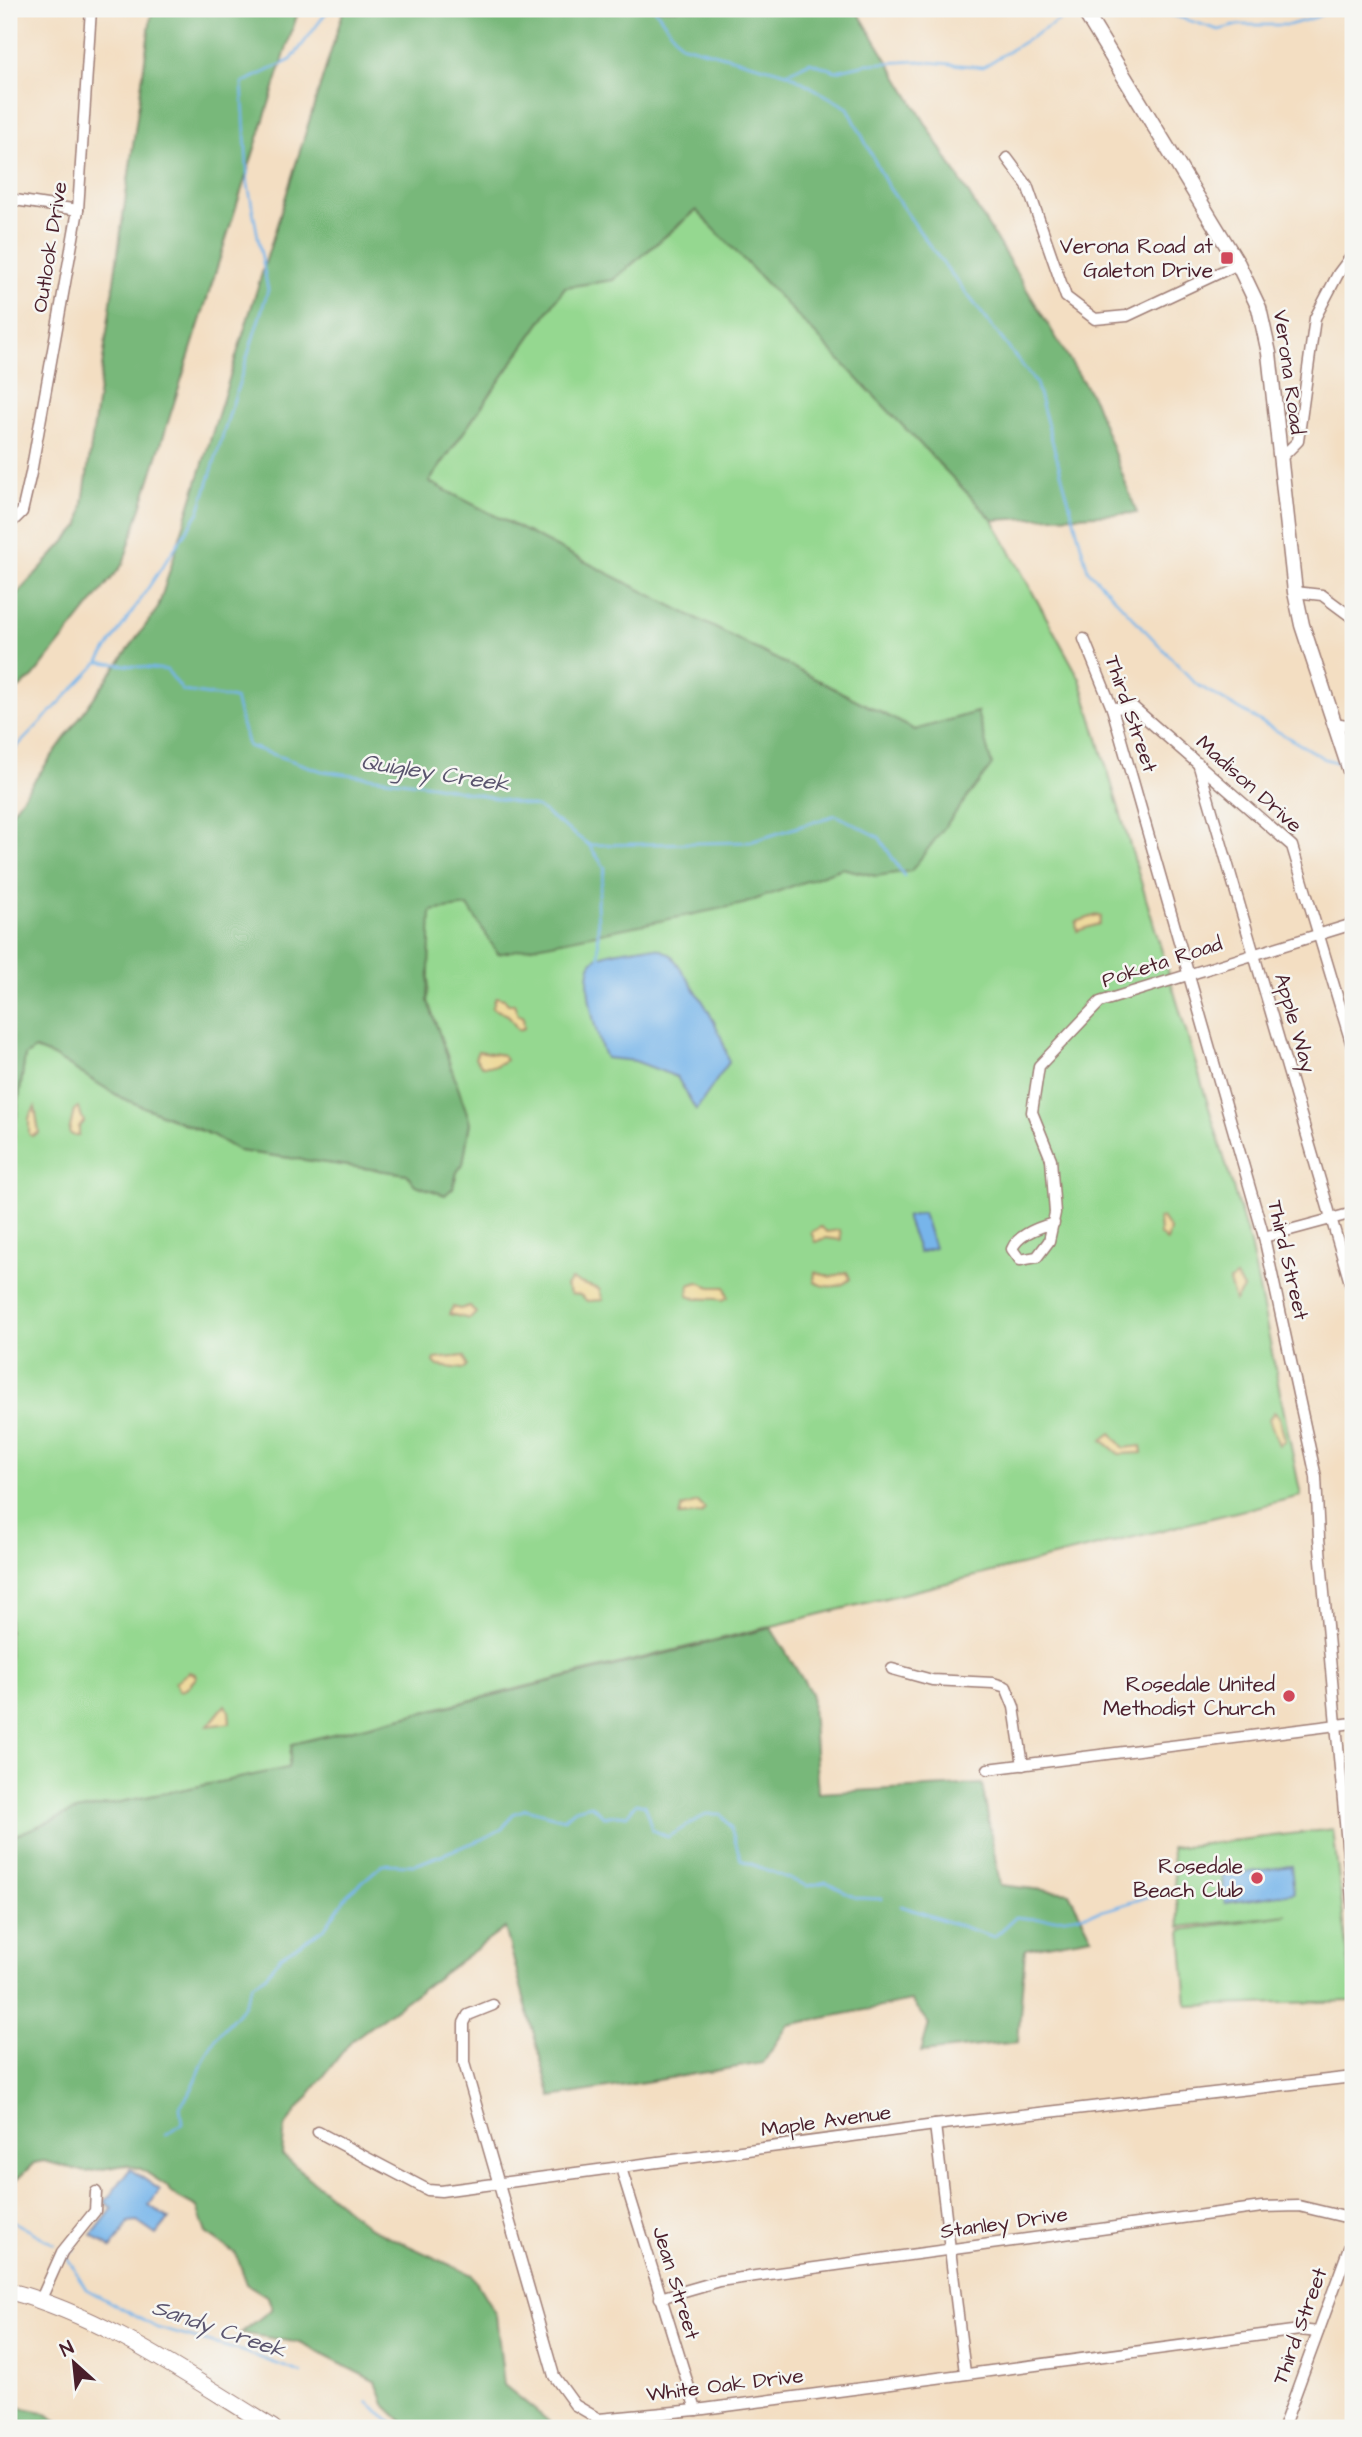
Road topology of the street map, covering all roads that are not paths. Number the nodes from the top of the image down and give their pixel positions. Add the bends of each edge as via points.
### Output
1 (91, 9) edge
2 (1083, 9) edge
3 (1007, 158) dead end
4 (9, 200) edge
5 (79, 210) junction
6 (1353, 254) edge
7 (1238, 264) junction
8 (1280, 458) junction
9 (9, 525) edge
10 (1295, 592) junction
11 (1353, 618) edge
12 (1084, 639) dead end
13 (1112, 708) junction
14 (1335, 723) junction
15 (1353, 726) edge
16 (1198, 763) junction
17 (1353, 780) edge
18 (1353, 924) edge
19 (1320, 933) junction
20 (1256, 953) junction
21 (1189, 972) junction
22 (1353, 1049) edge
23 (1353, 1213) edge
24 (1331, 1220) junction
25 (1054, 1223) dead end
26 (1264, 1237) junction
27 (1353, 1293) edge
28 (892, 1669) dead end
29 (1353, 1723) edge
30 (1336, 1725) junction
31 (1023, 1765) junction
32 (988, 1769) dead end
33 (1353, 1910) edge
34 (494, 2006) dead end
35 (1353, 2077) edge
36 (935, 2125) junction
37 (318, 2132) dead end
38 (621, 2168) junction
39 (499, 2185) junction
40 (96, 2192) dead end
41 (1353, 2219) edge
42 (1353, 2237) edge
43 (950, 2250) junction
44 (9, 2291) edge
45 (660, 2298) junction
46 (41, 2300) junction
47 (1318, 2332) junction
48 (965, 2373) junction
49 (696, 2410) junction
50 (274, 2428) edge
51 (1285, 2428) edge

1 - 5 street, Outlook Drive
2 - 7 street, Verona Road
3 - 7 street via 1027,185 1066,297 1095,319 1127,316
4 - 5 street
5 - 9 street, Outlook Drive via 31,473 22,512
6 - 8 street via 1315,318 1298,441
7 - 8 street, Verona Road via 1262,319
8 - 10 street, Verona Road
10 - 11 street via 1322,595
10 - 14 street, Verona Road
12 - 13 street, Third Street
13 - 16 street, Madison Drive via 1133,707
13 - 21 street, Third Street
14 - 15 street
14 - 17 street, Verona Road
16 - 19 street, Madison Drive via 1292,846
16 - 20 street, Apple Way
18 - 19 street, Poketa Road
19 - 20 street, Poketa Road
19 - 22 street, Madison Drive
20 - 21 street, Poketa Road
20 - 24 street, Apple Way
21 - 25 street, Poketa Road via 1100,1002 1039,1066 1032,1112 1051,1159
21 - 26 street, Third Street
23 - 24 street
24 - 26 street
24 - 27 street, Apple Way
26 - 30 street, Third Street via 1316,1477
28 - 31 street via 932,1680 993,1682 1006,1687 1014,1707
29 - 30 street
30 - 31 street
30 - 33 street, Third Street
31 - 32 street
34 - 39 street, White Oak Drive via 468,2015 464,2063
35 - 36 street, Maple Avenue
36 - 38 street, Maple Avenue
36 - 43 street
37 - 39 street, Maple Avenue via 428,2189
38 - 39 street, Maple Avenue
38 - 45 street, Jean Street
39 - 49 street, White Oak Drive via 554,2376 564,2393 581,2410 599,2419
40 - 46 street via 95,2211 62,2252
41 - 43 street, Stanley Drive via 1299,2206 1262,2207
42 - 47 street, Third Street
43 - 45 street, Stanley Drive via 719,2281
43 - 48 street
44 - 46 main road
45 - 49 street, Jean Street
46 - 50 main road via 133,2342
47 - 48 street, White Oak Drive via 1300,2330
47 - 51 street, Third Street
48 - 49 street, White Oak Drive

